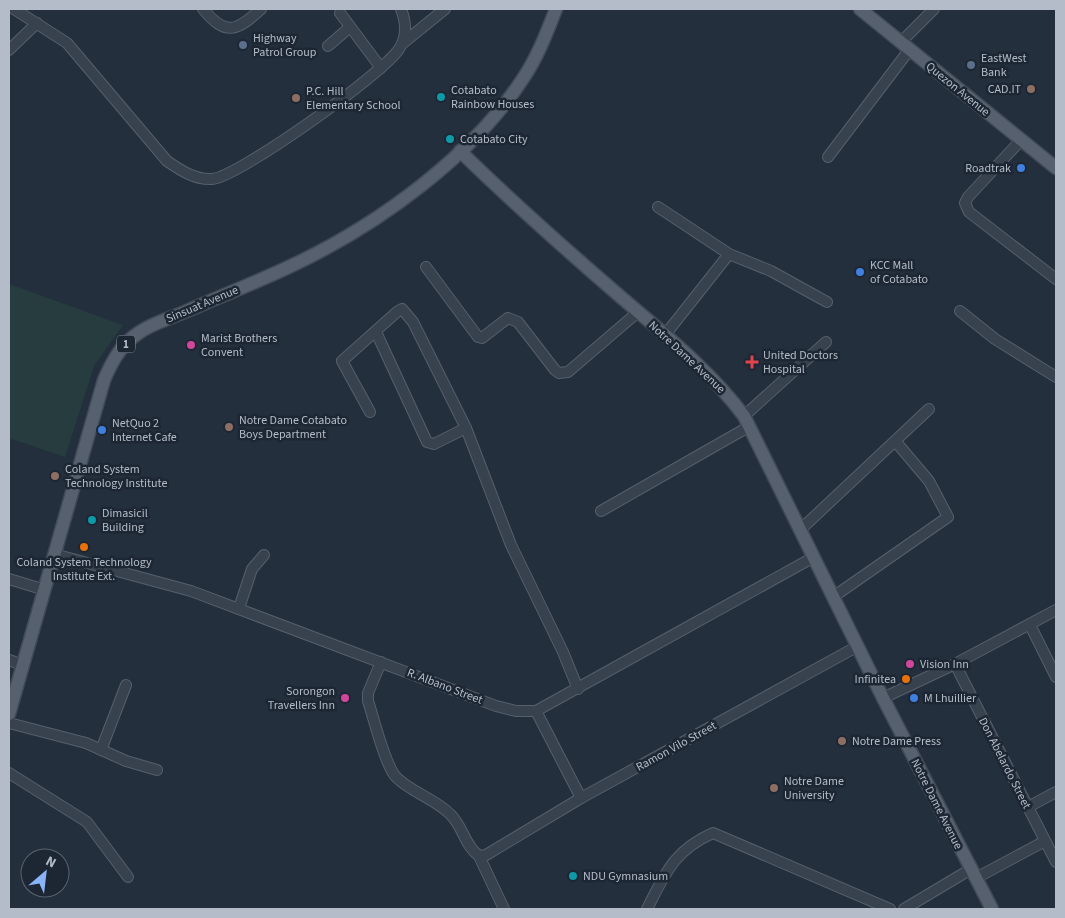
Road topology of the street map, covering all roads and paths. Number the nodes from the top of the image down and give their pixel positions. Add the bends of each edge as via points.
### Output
1 (14, 9) edge
2 (203, 9) edge
3 (261, 9) edge
4 (401, 9) edge
5 (445, 9) edge
6 (556, 9) edge
7 (860, 9) edge
8 (934, 9) edge
9 (340, 13) dead end
10 (37, 22) junction
11 (350, 27) junction
12 (402, 43) junction
13 (328, 46) dead end
14 (906, 46) junction
15 (9, 50) edge
16 (381, 68) junction
17 (1021, 140) junction
18 (460, 151) junction
19 (828, 157) dead end
20 (1056, 168) edge
21 (658, 207) dead end
22 (729, 254) junction
23 (426, 267) dead end
24 (1056, 279) edge
25 (827, 302) dead end
26 (960, 311) dead end
27 (638, 312) junction
28 (376, 332) junction
29 (665, 335) junction
30 (826, 342) dead end
31 (1056, 377) edge
32 (929, 409) dead end
33 (370, 412) dead end
34 (747, 421) junction
35 (466, 428) junction
36 (896, 442) junction
37 (601, 511) dead end
38 (800, 530) junction
39 (54, 554) junction
40 (264, 556) dead end
41 (814, 557) junction
42 (9, 579) edge
43 (45, 590) junction
44 (833, 597) junction
45 (239, 608) junction
46 (1056, 610) edge
47 (1030, 625) junction
48 (858, 646) junction
49 (9, 660) edge
50 (381, 662) junction
51 (954, 664) junction
52 (23, 665) junction
53 (1056, 677) edge
54 (126, 685) dead end
55 (578, 689) junction
56 (883, 698) junction
57 (536, 710) junction
58 (9, 714) edge
59 (9, 723) edge
60 (101, 750) junction
61 (157, 770) dead end
62 (9, 773) edge
63 (1056, 792) edge
64 (581, 798) junction
65 (1028, 807) junction
66 (1045, 841) junction
67 (479, 856) junction
68 (1056, 862) edge
69 (973, 874) junction
70 (128, 877) dead end
71 (504, 909) edge
72 (647, 909) edge
73 (890, 909) edge
74 (904, 909) edge
75 (992, 909) edge

1 - 10 street
2 - 3 street via 221,26 236,29
4 - 12 street via 405,25
5 - 12 street
6 - 18 main road, Sinsuat Avenue / 1 via 524,77 492,118
7 - 14 main road, Quezon Avenue
8 - 14 street
9 - 11 street
10 - 15 street
10 - 16 street via 72,48 167,161 199,178 212,179 237,170 336,104
11 - 13 street
11 - 16 street
12 - 16 street
14 - 17 main road, Quezon Avenue
14 - 19 street
17 - 20 main road, Quezon Avenue
17 - 24 street via 965,203 969,212
18 - 27 main road, Notre Dame Avenue
18 - 39 main road, Sinsuat Avenue / 1 via 416,188 348,235 295,264 152,325 122,347 104,380
21 - 22 street
22 - 25 street via 771,271
22 - 29 street
23 - 27 street via 478,337 482,338 508,318 513,318 559,373 568,372
26 - 31 street via 995,339
27 - 29 main road, Notre Dame Avenue
28 - 33 street via 342,361
28 - 35 street via 427,442 434,444
28 - 35 street via 398,310 407,312
29 - 34 main road, Notre Dame Avenue via 714,380
30 - 34 street
32 - 36 street
34 - 37 street
34 - 38 main road, Notre Dame Avenue
35 - 55 street via 512,545
36 - 38 street
36 - 44 street via 928,481 948,517
38 - 41 main road, Notre Dame Avenue
39 - 43 main road, Sinsuat Avenue / 1
39 - 45 street, R. Albano Street via 191,591
40 - 45 street via 252,569
41 - 44 main road, Notre Dame Avenue
41 - 55 street, R. Albano Street
42 - 43 street
43 - 52 main road, Sinsuat Avenue / 1
44 - 48 main road, Notre Dame Avenue
45 - 50 street, R. Albano Street
46 - 47 street
47 - 51 street
47 - 53 street
48 - 56 main road, Notre Dame Avenue
48 - 64 street, Ramon Vilo Street
49 - 52 street
50 - 57 street, R. Albano Street via 496,706 516,711
50 - 67 street via 368,693 368,701 390,768 397,778 450,814 466,837 470,850
51 - 56 street
51 - 65 street, Don Abelardo Street
52 - 58 main road, Sinsuat Avenue / 1
54 - 60 street
55 - 57 street, R. Albano Street
56 - 69 main road, Notre Dame Avenue
57 - 64 street
59 - 60 street
60 - 61 street via 126,762
62 - 70 street via 87,822
63 - 65 street
64 - 67 street, Ramon Vilo Street via 486,855
65 - 66 street, Don Abelardo Street
66 - 68 street, Don Abelardo Street
66 - 69 street
67 - 71 street
69 - 74 street
69 - 75 main road, Notre Dame Avenue
72 - 73 street via 670,865 694,841 713,833

